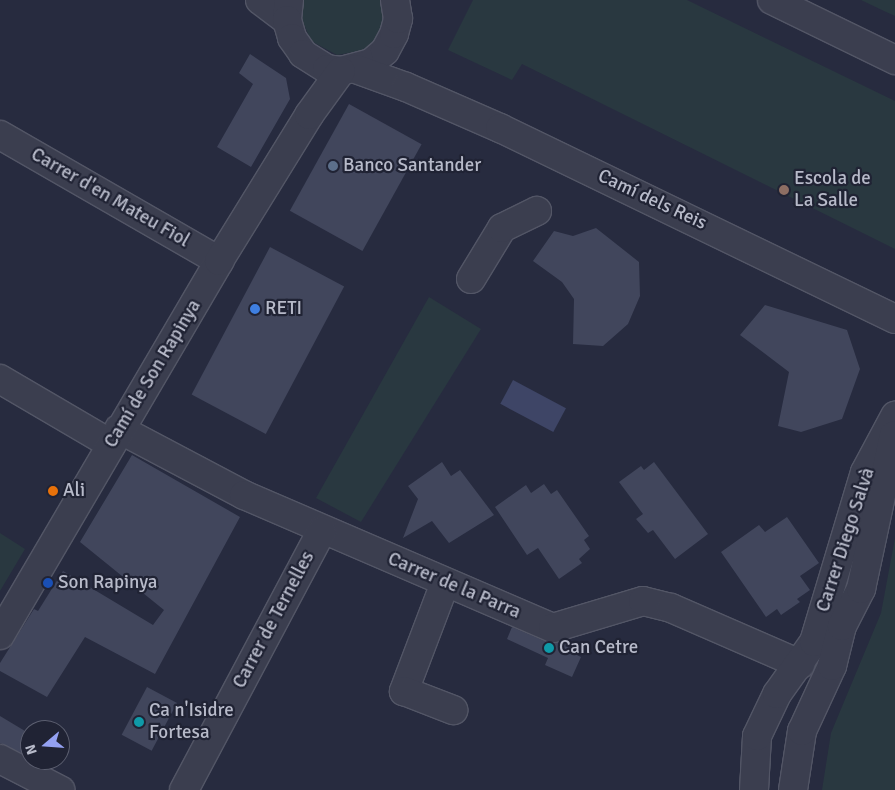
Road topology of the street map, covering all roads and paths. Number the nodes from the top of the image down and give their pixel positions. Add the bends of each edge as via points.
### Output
1 (260, 0) edge
2 (395, 0) edge
3 (772, 0) edge
4 (288, 10) edge
5 (394, 34) junction
6 (302, 54) junction
7 (895, 60) edge
8 (349, 70) junction
9 (406, 86) junction
10 (309, 115) junction
11 (0, 135) edge
12 (537, 211) dead end
13 (219, 261) junction
14 (470, 279) dead end
15 (895, 319) edge
16 (0, 379) edge
17 (895, 416) edge
18 (895, 428) edge
19 (115, 437) junction
20 (322, 530) junction
21 (446, 582) junction
22 (1, 633) edge
23 (800, 664) junction
24 (453, 710) dead end
25 (0, 759) edge
26 (60, 790) edge
27 (184, 790) edge
28 (754, 790) edge
29 (793, 790) edge

1 - 4 street
2 - 5 street via 398,19
3 - 7 street
4 - 6 street via 292,38
5 - 8 street via 385,51 371,63
5 - 9 street
6 - 8 street, Camí dels Reis via 327,69
6 - 10 street
8 - 9 street, Camí dels Reis
8 - 10 street, Camí de Son Rapinya
9 - 15 street, Camí dels Reis
10 - 13 street, Camí de Son Rapinya
11 - 13 street, Carrer d'en Mateu Fiol
12 - 14 street via 502,228
13 - 19 street, Camí de Son Rapinya
16 - 19 street, Carrer de la Parra
17 - 23 street, Carrer Diego Salvà via 865,472 814,642
18 - 29 street via 861,589 842,626 832,666 802,731
19 - 20 street, Carrer de la Parra
19 - 22 street, Camí de Son Rapinya
20 - 21 street, Carrer de la Parra
20 - 27 street, Carrer de Ternelles
21 - 23 street, Carrer de la Parra via 553,628 644,601 671,608
21 - 24 street via 404,691
23 - 28 street, Carrer Diego Salvà via 777,694 757,736
25 - 26 street

